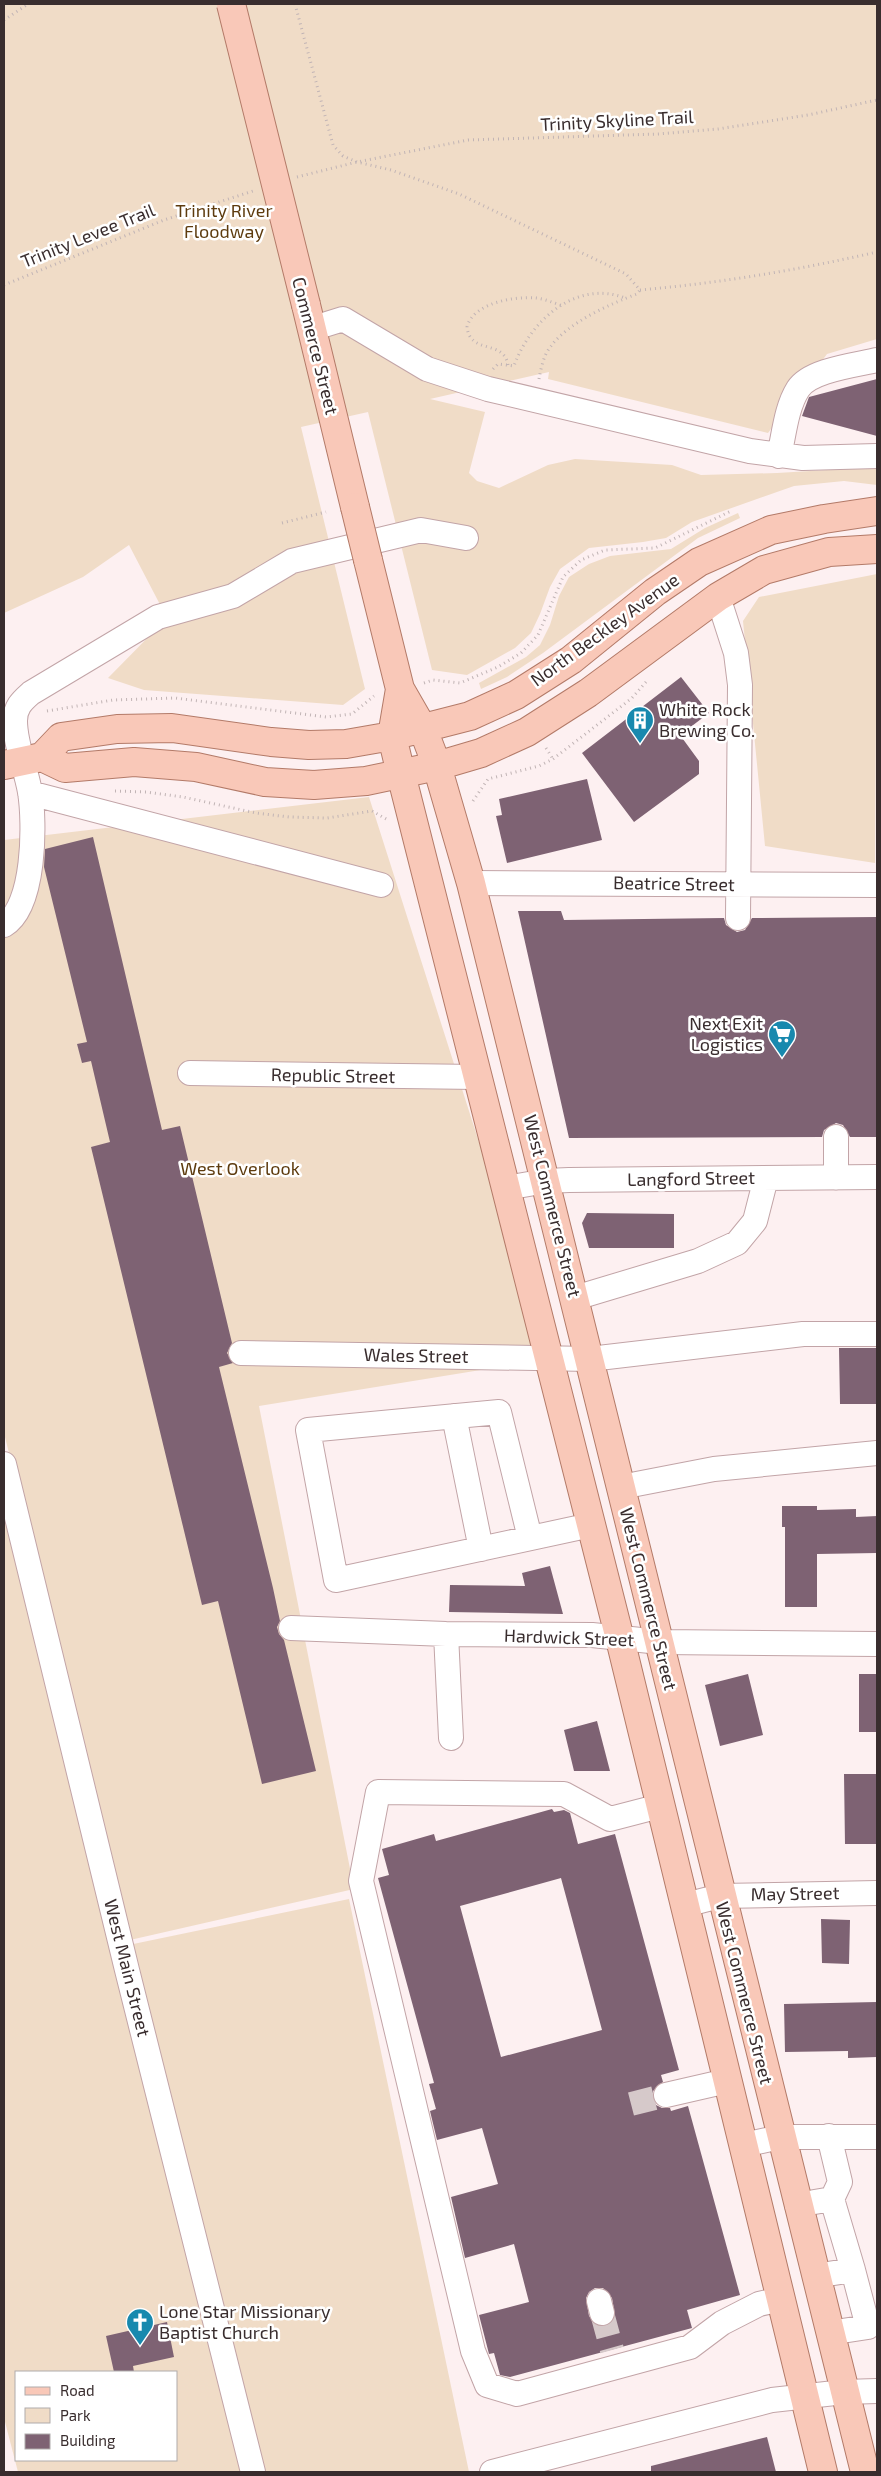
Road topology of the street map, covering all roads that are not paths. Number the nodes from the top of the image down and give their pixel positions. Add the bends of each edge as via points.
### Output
1 (231, 4) edge
2 (308, 317) junction
3 (877, 360) edge
4 (779, 456) junction
5 (877, 456) edge
6 (877, 511) edge
7 (466, 538) dead end
8 (877, 549) edge
9 (699, 562) junction
10 (718, 596) junction
11 (400, 689) junction
12 (423, 729) junction
13 (392, 736) junction
14 (23, 761) edge
15 (437, 766) junction
16 (401, 774) junction
17 (30, 793) junction
18 (471, 883) junction
19 (381, 885) dead end
20 (738, 885) junction
21 (877, 885) edge
22 (738, 918) dead end
23 (4, 925) edge
24 (190, 1073) dead end
25 (477, 1077) junction
26 (836, 1137) dead end
27 (877, 1177) edge
28 (766, 1178) junction
29 (836, 1178) junction
30 (546, 1181) junction
31 (506, 1188) junction
32 (575, 1298) junction
33 (877, 1334) edge
34 (241, 1353) dead end
35 (548, 1359) junction
36 (590, 1359) junction
37 (454, 1416) junction
38 (877, 1453) edge
39 (4, 1464) edge
40 (621, 1487) junction
41 (591, 1525) junction
42 (530, 1538) junction
43 (481, 1549) junction
44 (291, 1628) dead end
45 (446, 1634) junction
46 (620, 1639) junction
47 (660, 1642) junction
48 (877, 1644) edge
49 (451, 1738) dead end
50 (660, 1806) junction
51 (877, 1893) edge
52 (720, 1896) junction
53 (684, 1905) junction
54 (727, 2081) junction
55 (666, 2096) tunnel mouth
56 (829, 2136) junction
57 (877, 2137) edge
58 (780, 2138) junction
59 (744, 2145) junction
60 (832, 2198) junction
61 (797, 2205) junction
62 (853, 2270) junction
63 (815, 2276) junction
64 (781, 2299) junction
65 (872, 2330) edge
66 (829, 2333) junction
67 (877, 2391) edge
68 (844, 2392) junction
69 (804, 2397) junction
70 (253, 2472) edge
71 (492, 2472) edge
72 (824, 2472) edge
73 (865, 2472) edge

1 - 2 main road, Commerce Street, bridge
2 - 4 street via 343,319 427,369 488,389 750,452
2 - 11 main road, Commerce Street, bridge
3 - 4 street via 815,375 799,387 791,403
4 - 5 street
6 - 9 main road, North Beckley Avenue via 771,530
7 - 14 street via 421,530 292,561 233,596 158,617 31,692 18,706 15,721
8 - 10 main road via 829,552 764,570
9 - 10 main road
9 - 12 main road, North Beckley Avenue via 655,592 571,660 516,695 470,716
10 - 15 main road via 588,693 527,732 481,753
10 - 20 street via 736,654 740,685
11 - 12 main road, Commerce Street
11 - 13 main road, Commerce Street
12 - 13 main road, North Beckley Avenue
12 - 15 main road, West Commerce Street
13 - 14 main road, North Beckley Avenue via 357,743 309,745 172,728 117,729 61,738
13 - 16 main road, West Commerce Street
14 - 16 main road via 65,768 134,762 196,766 265,782 314,785 366,781
14 - 17 street
15 - 16 main road
15 - 18 main road, West Commerce Street
16 - 25 main road, West Commerce Street
17 - 19 street
17 - 23 street via 32,852 22,902
18 - 20 street, Beatrice Street
18 - 30 main road, West Commerce Street
20 - 21 street, Beatrice Street
20 - 22 street
24 - 25 street, Republic Street
25 - 31 main road, West Commerce Street
26 - 29 street
27 - 29 street, Langford Street
28 - 29 street, Langford Street
28 - 30 street, Langford Street
28 - 32 street via 755,1221 737,1243 698,1261
30 - 31 street, Langford Street
30 - 32 main road, West Commerce Street
31 - 35 main road, West Commerce Street
32 - 36 main road, West Commerce Street
33 - 36 street, Wales Street via 803,1334
34 - 35 street, Wales Street
35 - 36 street, Wales Street
35 - 41 main road, West Commerce Street
36 - 40 main road, West Commerce Street
37 - 42 street via 499,1412
37 - 43 street
37 - 43 street via 308,1430 336,1580
38 - 40 street via 714,1469
39 - 70 street, West Main Street
40 - 47 main road, West Commerce Street
41 - 42 street
41 - 46 main road, West Commerce Street
42 - 43 street
44 - 45 street, Hardwick Street
45 - 46 street, Hardwick Street via 592,1635
45 - 49 street
46 - 47 street, Hardwick Street
46 - 50 main road, West Commerce Street
47 - 48 street, Hardwick Street
47 - 52 main road, West Commerce Street
50 - 53 main road, West Commerce Street
50 - 64 street via 610,1819 564,1794 378,1792 361,1880 473,2351 488,2385 517,2394 614,2358 690,2346 722,2323 758,2304
51 - 52 street, May Street
52 - 53 street, May Street
52 - 58 main road, West Commerce Street
53 - 54 main road, West Commerce Street
54 - 55 street
54 - 59 main road, West Commerce Street
56 - 57 street
56 - 58 street
56 - 60 street via 840,2182
58 - 59 street
58 - 61 main road, West Commerce Street
59 - 64 main road, West Commerce Street
60 - 61 street
60 - 62 street
61 - 63 main road, West Commerce Street
62 - 63 street
62 - 65 street
63 - 66 main road, West Commerce Street
64 - 69 main road, West Commerce Street
65 - 66 street
66 - 68 main road, West Commerce Street
67 - 68 street
68 - 69 street
68 - 73 main road, West Commerce Street
69 - 71 street via 772,2400
69 - 72 main road, West Commerce Street

